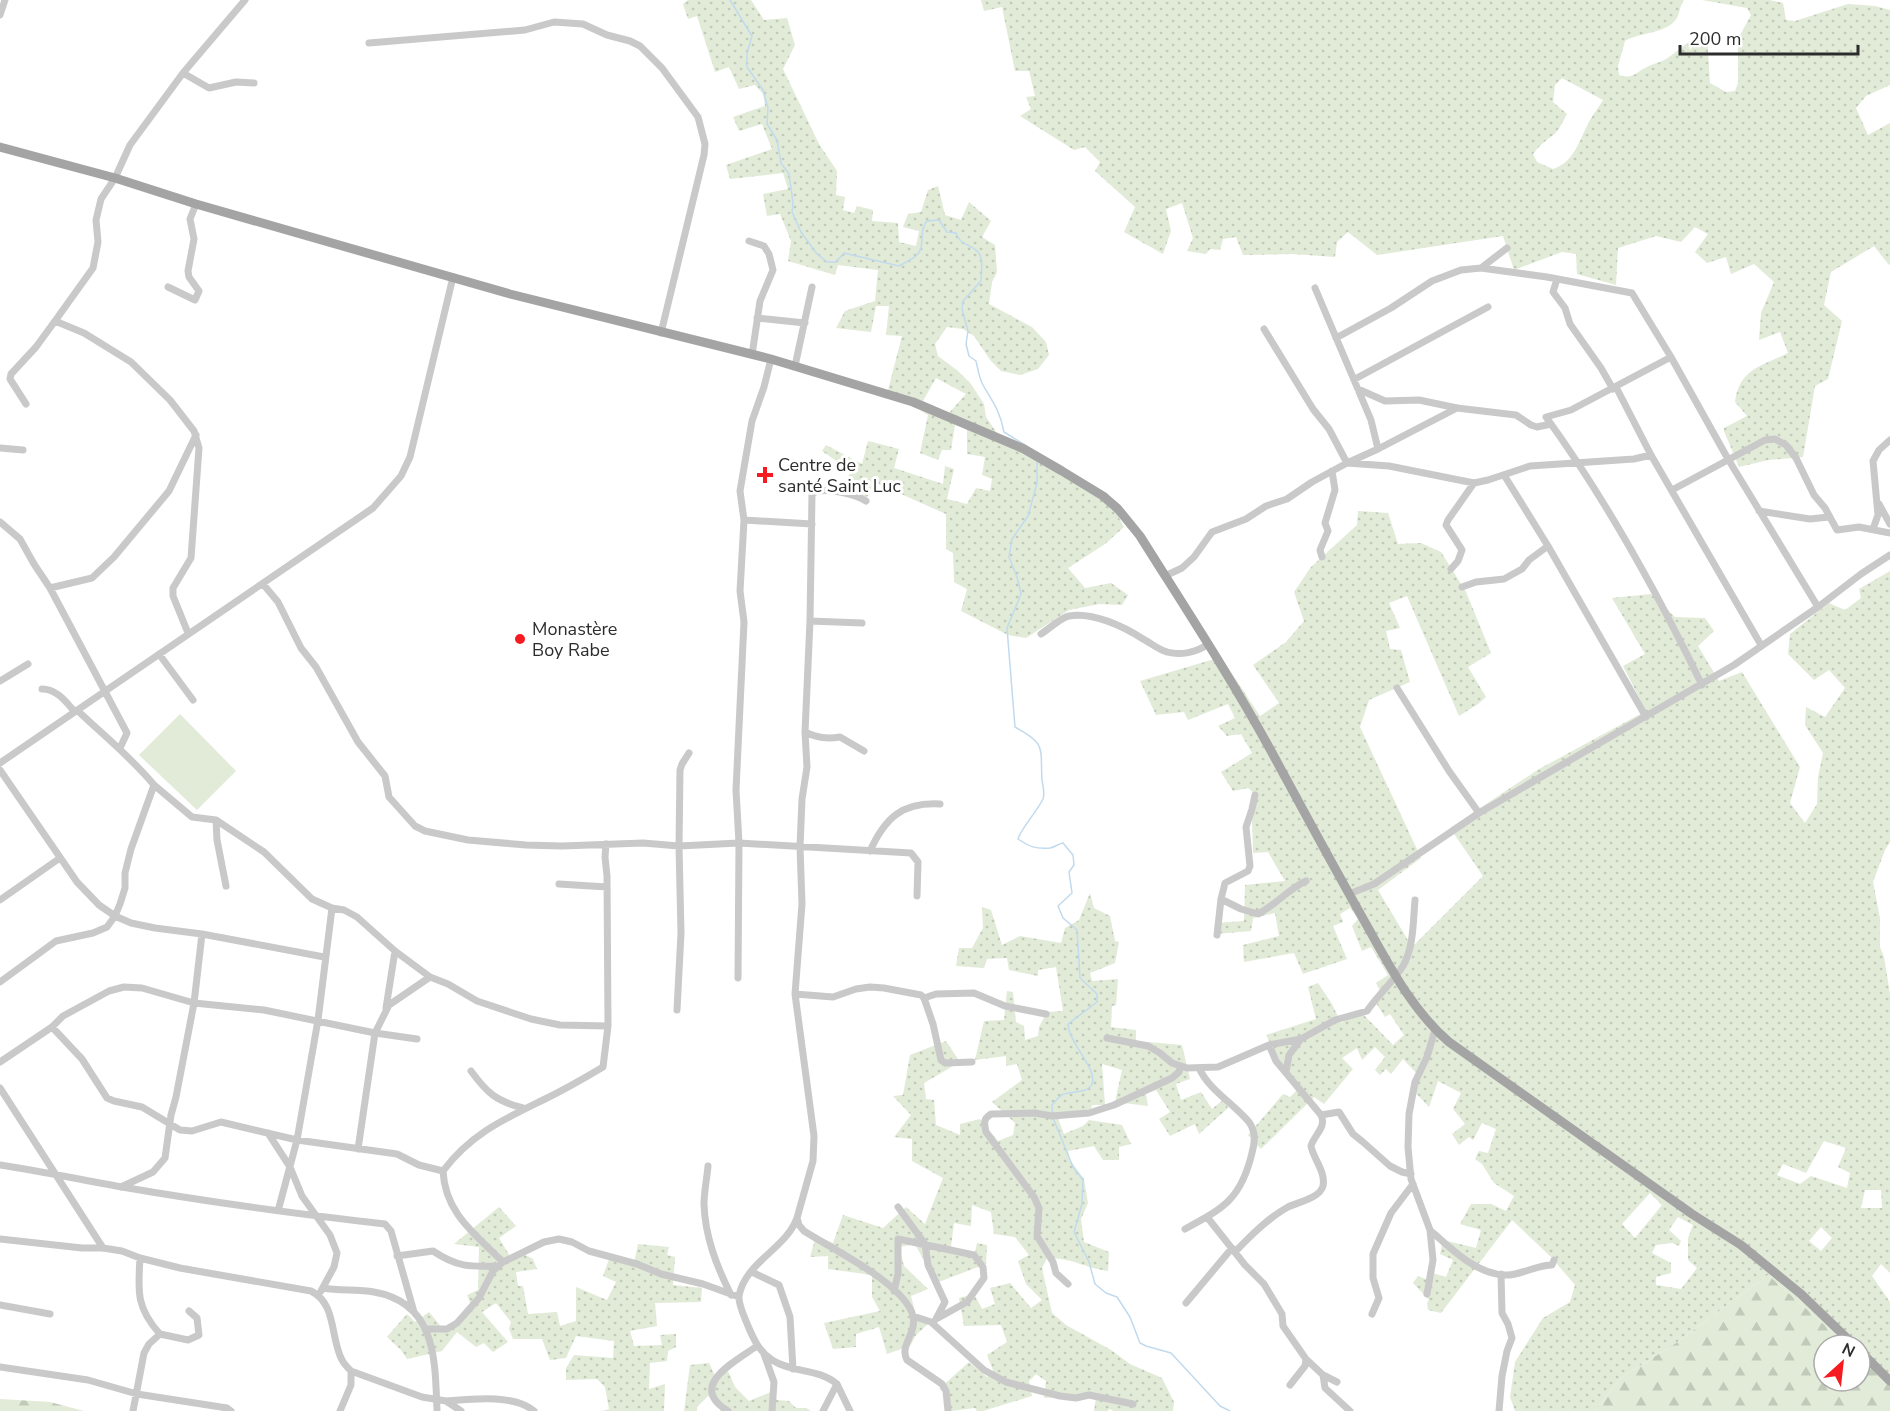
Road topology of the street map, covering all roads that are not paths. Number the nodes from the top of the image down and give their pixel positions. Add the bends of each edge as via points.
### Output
1 (5, 0) edge
2 (245, 0) edge
3 (0, 15) edge
4 (369, 43) dead end
5 (183, 73) junction
6 (254, 83) dead end
7 (0, 147) edge
8 (115, 178) junction
9 (196, 204) junction
10 (749, 241) dead end
11 (1507, 248) dead end
12 (1481, 268) junction
13 (453, 277) junction
14 (1557, 279) junction
15 (168, 287) dead end
16 (812, 287) dead end
17 (1315, 288) dead end
18 (1488, 308) dead end
19 (757, 318) junction
20 (55, 321) junction
21 (805, 323) junction
22 (1264, 329) dead end
23 (661, 333) junction
24 (1336, 338) junction
25 (752, 355) junction
26 (1671, 357) junction
27 (771, 359) junction
28 (795, 366) junction
29 (1355, 379) junction
30 (1614, 388) junction
31 (1358, 389) junction
32 (26, 404) dead end
33 (1457, 408) junction
34 (1551, 424) junction
35 (196, 435) junction
36 (1890, 440) edge
37 (0, 447) edge
38 (1378, 449) junction
39 (23, 450) dead end
40 (1651, 455) junction
41 (1728, 459) junction
42 (1347, 463) junction
43 (1579, 464) junction
44 (1332, 471) junction
45 (1504, 476) junction
46 (1474, 483) junction
47 (1671, 490) junction
48 (866, 501) dead end
49 (1877, 501) junction
50 (1759, 511) junction
51 (1829, 517) junction
52 (744, 520) junction
53 (0, 522) edge
54 (812, 524) junction
55 (1890, 524) edge
56 (1873, 529) junction
57 (1890, 533) edge
58 (1548, 546) junction
59 (1890, 555) edge
60 (1322, 557) dead end
61 (1451, 569) dead end
62 (1165, 576) junction
63 (263, 584) junction
64 (1462, 586) dead end
65 (50, 588) junction
66 (1818, 607) junction
67 (810, 621) junction
68 (862, 623) dead end
69 (188, 633) junction
70 (1041, 634) dead end
71 (1208, 645) junction
72 (1761, 645) junction
73 (159, 654) junction
74 (28, 664) dead end
75 (0, 681) edge
76 (1702, 685) junction
77 (1396, 688) dead end
78 (42, 689) dead end
79 (104, 693) junction
80 (193, 700) dead end
81 (76, 711) junction
82 (1646, 717) junction
83 (805, 732) junction
84 (120, 748) junction
85 (864, 751) dead end
86 (689, 753) dead end
87 (0, 763) edge
88 (0, 770) edge
89 (154, 785) junction
90 (1255, 795) dead end
91 (940, 804) dead end
92 (1479, 813) junction
93 (216, 820) junction
94 (739, 843) junction
95 (606, 844) junction
96 (679, 846) junction
97 (800, 847) junction
98 (870, 851) junction
99 (60, 858) junction
100 (1306, 880) dead end
101 (559, 884) dead end
102 (226, 886) dead end
103 (607, 887) junction
104 (1349, 894) junction
105 (917, 897) dead end
106 (1221, 899) junction
107 (0, 900) edge
108 (1415, 900) dead end
109 (332, 908) junction
110 (115, 916) junction
111 (202, 934) junction
112 (1217, 935) dead end
113 (394, 951) junction
114 (324, 957) junction
115 (1395, 976) junction
116 (430, 977) junction
117 (738, 978) dead end
118 (0, 982) edge
119 (795, 994) junction
120 (924, 998) junction
121 (194, 1003) junction
122 (385, 1010) junction
123 (677, 1010) dead end
124 (1046, 1014) dead end
125 (318, 1020) junction
126 (608, 1026) junction
127 (52, 1027) junction
128 (1435, 1030) junction
129 (375, 1033) junction
130 (1107, 1038) dead end
131 (1301, 1039) junction
132 (417, 1040) dead end
133 (1269, 1045) junction
134 (0, 1062) edge
135 (972, 1062) dead end
136 (1180, 1067) junction
137 (1199, 1068) junction
138 (471, 1071) dead end
139 (1286, 1072) junction
140 (0, 1089) edge
141 (523, 1108) junction
142 (1321, 1115) junction
143 (170, 1124) junction
144 (268, 1133) junction
145 (297, 1140) junction
146 (358, 1149) junction
147 (0, 1164) edge
148 (708, 1166) dead end
149 (290, 1167) junction
150 (443, 1171) junction
151 (54, 1173) junction
152 (1411, 1174) junction
153 (1413, 1184) junction
154 (120, 1187) junction
155 (898, 1207) dead end
156 (278, 1211) junction
157 (316, 1216) junction
158 (1207, 1217) junction
159 (797, 1218) junction
160 (1185, 1229) dead end
161 (1430, 1230) junction
162 (0, 1239) edge
163 (925, 1244) junction
164 (103, 1248) junction
165 (1233, 1250) junction
166 (397, 1256) junction
167 (140, 1258) junction
168 (1554, 1260) dead end
169 (500, 1264) junction
170 (752, 1272) junction
171 (1502, 1274) junction
172 (1068, 1284) dead end
173 (894, 1291) junction
174 (321, 1292) junction
175 (1427, 1294) dead end
176 (735, 1296) junction
177 (1186, 1303) dead end
178 (0, 1305) edge
179 (189, 1311) dead end
180 (414, 1312) junction
181 (50, 1314) dead end
182 (1372, 1314) dead end
183 (913, 1316) junction
184 (934, 1320) junction
185 (426, 1329) junction
186 (1842, 1333) edge
187 (160, 1334) junction
188 (757, 1346) junction
189 (763, 1352) junction
190 (1306, 1359) junction
191 (1872, 1363) edge
192 (0, 1367) edge
193 (793, 1369) junction
194 (351, 1371) junction
195 (1323, 1375) junction
196 (1890, 1381) edge
197 (1337, 1382) dead end
198 (837, 1384) junction
199 (1290, 1384) dead end
200 (137, 1394) junction
201 (437, 1399) junction
202 (446, 1401) junction
203 (1133, 1404) dead end
204 (228, 1410) edge
205 (134, 1411) edge
206 (340, 1411) edge
207 (437, 1411) edge
208 (461, 1411) edge
209 (534, 1411) edge
210 (728, 1411) edge
211 (772, 1411) edge
212 (823, 1411) edge
213 (850, 1411) edge
214 (948, 1411) edge
215 (1350, 1411) edge
216 (1499, 1411) edge

1 - 3 street
2 - 5 street
4 - 23 street via 525,30 554,22 583,24 640,46 662,68 698,117 705,144
5 - 6 street via 209,87
5 - 8 street via 130,145
7 - 8 main road
8 - 9 main road
8 - 20 street via 101,199 93,268
9 - 13 main road
9 - 15 street via 190,219 194,239 188,271 199,294 195,300
10 - 19 street via 764,246 773,264
11 - 12 street
12 - 14 street
12 - 24 street via 1461,270 1432,281
13 - 23 main road
13 - 63 street via 410,457 401,476 373,508
14 - 26 street via 1632,293
14 - 30 street via 1553,292
16 - 21 street
17 - 24 street
18 - 29 street
19 - 21 street
19 - 25 street
20 - 32 street via 11,374 10,379
20 - 35 street via 84,333 131,363 170,400
21 - 28 street
22 - 42 street
23 - 25 main road
24 - 29 street
25 - 27 main road
26 - 30 street
26 - 41 street
27 - 28 main road
27 - 52 street via 748,441 740,490
28 - 62 main road via 913,402 1024,449 1118,509
29 - 31 street
30 - 34 street via 1571,410 1546,417
30 - 40 street
31 - 33 street via 1385,401 1419,400
31 - 38 street
33 - 34 street via 1516,415 1537,427
33 - 38 street
34 - 43 street
35 - 65 street via 169,491 114,557 92,578
35 - 69 street via 199,448 191,558 173,588
36 - 49 street via 1874,461
37 - 39 street
38 - 42 street
40 - 43 street
40 - 47 street
41 - 47 street
41 - 50 street
41 - 51 street via 1765,440 1780,441 1796,458
42 - 44 street
42 - 46 street via 1389,466
43 - 45 street via 1530,466
43 - 76 street via 1668,615
44 - 60 street via 1335,490 1325,523 1328,531 1320,549
44 - 62 street via 1287,499 1212,532 1194,558
45 - 46 street
45 - 58 street
46 - 61 street via 1446,525 1462,550
47 - 72 street
48 - 54 street via 849,494 814,492
49 - 55 street
49 - 56 street via 1878,516
50 - 51 street via 1810,519
50 - 66 street
51 - 56 street via 1837,530
52 - 54 street
52 - 94 street via 740,591 744,622 736,790
53 - 65 street via 20,539
54 - 67 street
56 - 57 street
58 - 64 street via 1504,579
58 - 82 street
59 - 66 street
62 - 71 main road
63 - 69 street
63 - 95 street via 278,602 358,742 384,776 389,797 415,826 468,840 562,846
65 - 79 street
66 - 72 street
67 - 68 street
67 - 83 street
69 - 73 street
70 - 71 street via 1067,616 1079,616 1119,626 1167,652 1197,651
71 - 104 main road
72 - 76 street
73 - 79 street
73 - 80 street
74 - 75 street
76 - 82 street
77 - 92 street
78 - 81 street via 57,693
79 - 81 street
79 - 84 street via 127,733
81 - 84 street
81 - 87 street
82 - 92 street
83 - 85 street via 826,739 840,737
83 - 97 street via 807,767
84 - 89 street
86 - 96 street via 680,770
88 - 99 street
89 - 93 street via 192,817
89 - 110 street via 131,849 125,888
90 - 106 street via 1246,827 1250,866 1248,871 1225,883
91 - 98 street via 914,806 891,818 882,826
92 - 104 street via 1400,868
93 - 102 street
93 - 109 street via 264,852 312,899
94 - 96 street
94 - 97 street
94 - 117 street
95 - 96 street
95 - 103 street
96 - 123 street via 681,933
97 - 98 street
97 - 119 street via 802,904
98 - 105 street via 911,853 918,862
99 - 107 street
99 - 110 street via 77,882
100 - 106 street via 1258,914
101 - 103 street
103 - 126 street
104 - 115 main road
106 - 112 street
108 - 115 street via 1410,946
109 - 113 street via 357,917
109 - 114 street
110 - 111 street
110 - 118 street via 100,930 56,941
111 - 114 street
111 - 121 street
113 - 116 street
113 - 122 street
114 - 125 street
115 - 128 main road
115 - 131 street via 1367,1011 1335,1020
116 - 122 street
116 - 126 street via 477,1001 531,1019 560,1025
119 - 120 street via 833,997 856,988 884,988
119 - 159 street via 814,1136 813,1161
120 - 124 street via 974,993 1005,1006
120 - 135 street via 941,1060
121 - 125 street
121 - 127 street via 142,988 124,987 93,999
121 - 143 street
122 - 129 street
125 - 129 street
125 - 145 street
126 - 141 street via 603,1067
127 - 134 street
127 - 143 street via 82,1059 106,1098 142,1107
128 - 152 street via 1411,1095
128 - 186 main road via 1647,1183 1741,1245
129 - 132 street
129 - 146 street
130 - 136 street via 1148,1046
131 - 133 street
131 - 139 street via 1289,1055
133 - 137 street via 1218,1067
133 - 139 street
136 - 137 street
136 - 172 street via 1172,1078 1089,1113 986,1117 986,1132 1034,1197 1039,1208 1037,1236 1056,1273
137 - 158 street via 1208,1084 1250,1124 1254,1133 1242,1184 1234,1196
138 - 141 street via 487,1092 502,1102
139 - 142 street
140 - 151 street
141 - 150 street via 473,1138
142 - 152 street via 1339,1112 1353,1134 1384,1160
142 - 165 street via 1324,1120 1311,1146 1323,1176 1319,1193 1276,1215
143 - 144 street via 192,1131 221,1122
143 - 154 street via 165,1158 159,1167
144 - 145 street
144 - 149 street
145 - 146 street
145 - 149 street
146 - 150 street via 397,1154
147 - 151 street
148 - 176 street via 704,1203 708,1236 717,1268
149 - 156 street
149 - 157 street
150 - 169 street via 450,1204
151 - 154 street
151 - 164 street
152 - 153 street
153 - 161 street
153 - 182 street via 1391,1213 1373,1254 1373,1278 1379,1298
154 - 156 street
155 - 163 street
156 - 157 street
157 - 166 street via 384,1224 391,1231
157 - 174 street via 337,1252
158 - 160 street
158 - 165 street
159 - 170 street via 785,1238
159 - 173 street via 804,1231 886,1281
161 - 171 street via 1481,1269
161 - 175 street via 1433,1260
162 - 164 street
163 - 173 street via 898,1239
163 - 184 street via 928,1265 945,1302
163 - 184 street via 974,1255 984,1267 984,1278 967,1302
164 - 167 street
165 - 177 street
165 - 190 street via 1269,1291 1282,1314 1283,1326
166 - 169 street via 433,1251 451,1263 473,1267
166 - 180 street
167 - 174 street
167 - 187 street via 138,1295 148,1321
168 - 171 street via 1552,1265
169 - 176 street via 544,1242 559,1239
169 - 185 street via 458,1323 447,1329
170 - 176 street
170 - 193 street via 779,1285 790,1317
171 - 216 street via 1502,1313 1512,1338 1502,1376
173 - 183 street via 908,1304
174 - 180 street via 375,1292
174 - 194 street via 342,1360
176 - 188 street
178 - 181 street
179 - 187 street via 196,1318 199,1335 188,1340
180 - 185 street
183 - 184 street
183 - 214 street via 914,1329 905,1355 942,1384
184 - 203 street via 984,1370 1006,1382 1060,1396 1089,1395
185 - 201 street via 437,1373
187 - 200 street via 144,1353
188 - 189 street
188 - 210 street via 713,1381 716,1402
189 - 193 street
189 - 211 street via 774,1382
190 - 195 street
190 - 199 street
191 - 196 main road
192 - 200 street via 88,1380
193 - 198 street via 815,1372
194 - 201 street
194 - 206 street via 351,1386
195 - 197 street
195 - 215 street via 1325,1388
198 - 212 street
198 - 213 street
200 - 204 street
200 - 205 street
201 - 202 street
201 - 207 street
202 - 208 street
202 - 209 street via 501,1400 527,1405

